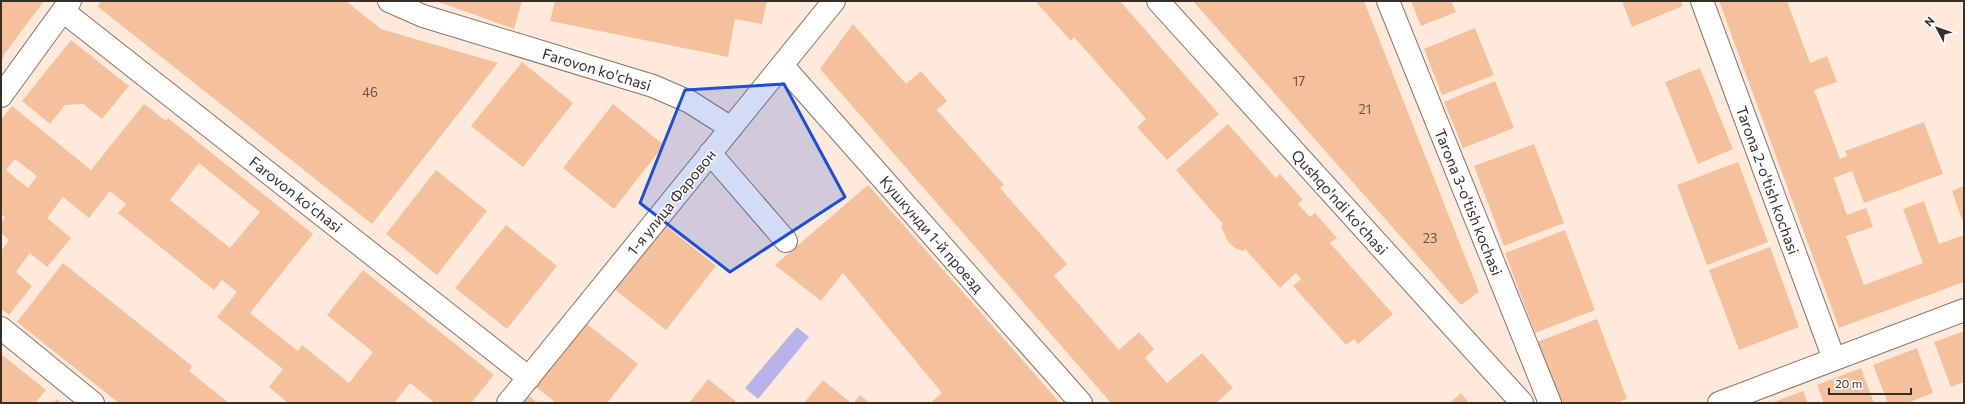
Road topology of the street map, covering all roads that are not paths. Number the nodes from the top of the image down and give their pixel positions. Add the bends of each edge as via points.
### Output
1 (389, 1) edge
2 (834, 1) edge
3 (1158, 1) edge
4 (1388, 1) edge
5 (1702, 1) edge
6 (67, 6) edge
7 (782, 65) junction
8 (1, 96) edge
9 (731, 128) junction
10 (710, 153) junction
11 (786, 241) dead end
12 (1964, 310) edge
13 (1, 328) edge
14 (1834, 359) junction
15 (529, 378) junction
16 (93, 403) edge
17 (508, 403) edge
18 (1081, 403) edge
19 (1522, 403) edge
20 (1550, 403) edge
21 (1719, 403) edge

1 - 9 street, Farovon ko'chasi via 424,16 665,90 690,102
2 - 7 street, 1-я улица Фаровон
3 - 19 street, Qushqo'ndi ko'chasi
4 - 20 street, Tarona 3-o'tish kochasi
5 - 14 street, Tarona 2-o'tish kochasi
6 - 8 street, Farovon ko'chasi
6 - 15 street, Farovon ko'chasi
7 - 9 street, 1-я улица Фаровон
7 - 18 street, Кушкунди 1-й проезд
9 - 10 street, 1-я улица Фаровон
10 - 11 street
10 - 15 street, 1-я улица Фаровон
12 - 14 street
13 - 16 street
14 - 21 street
15 - 17 street, 1-я улица Фаровон

